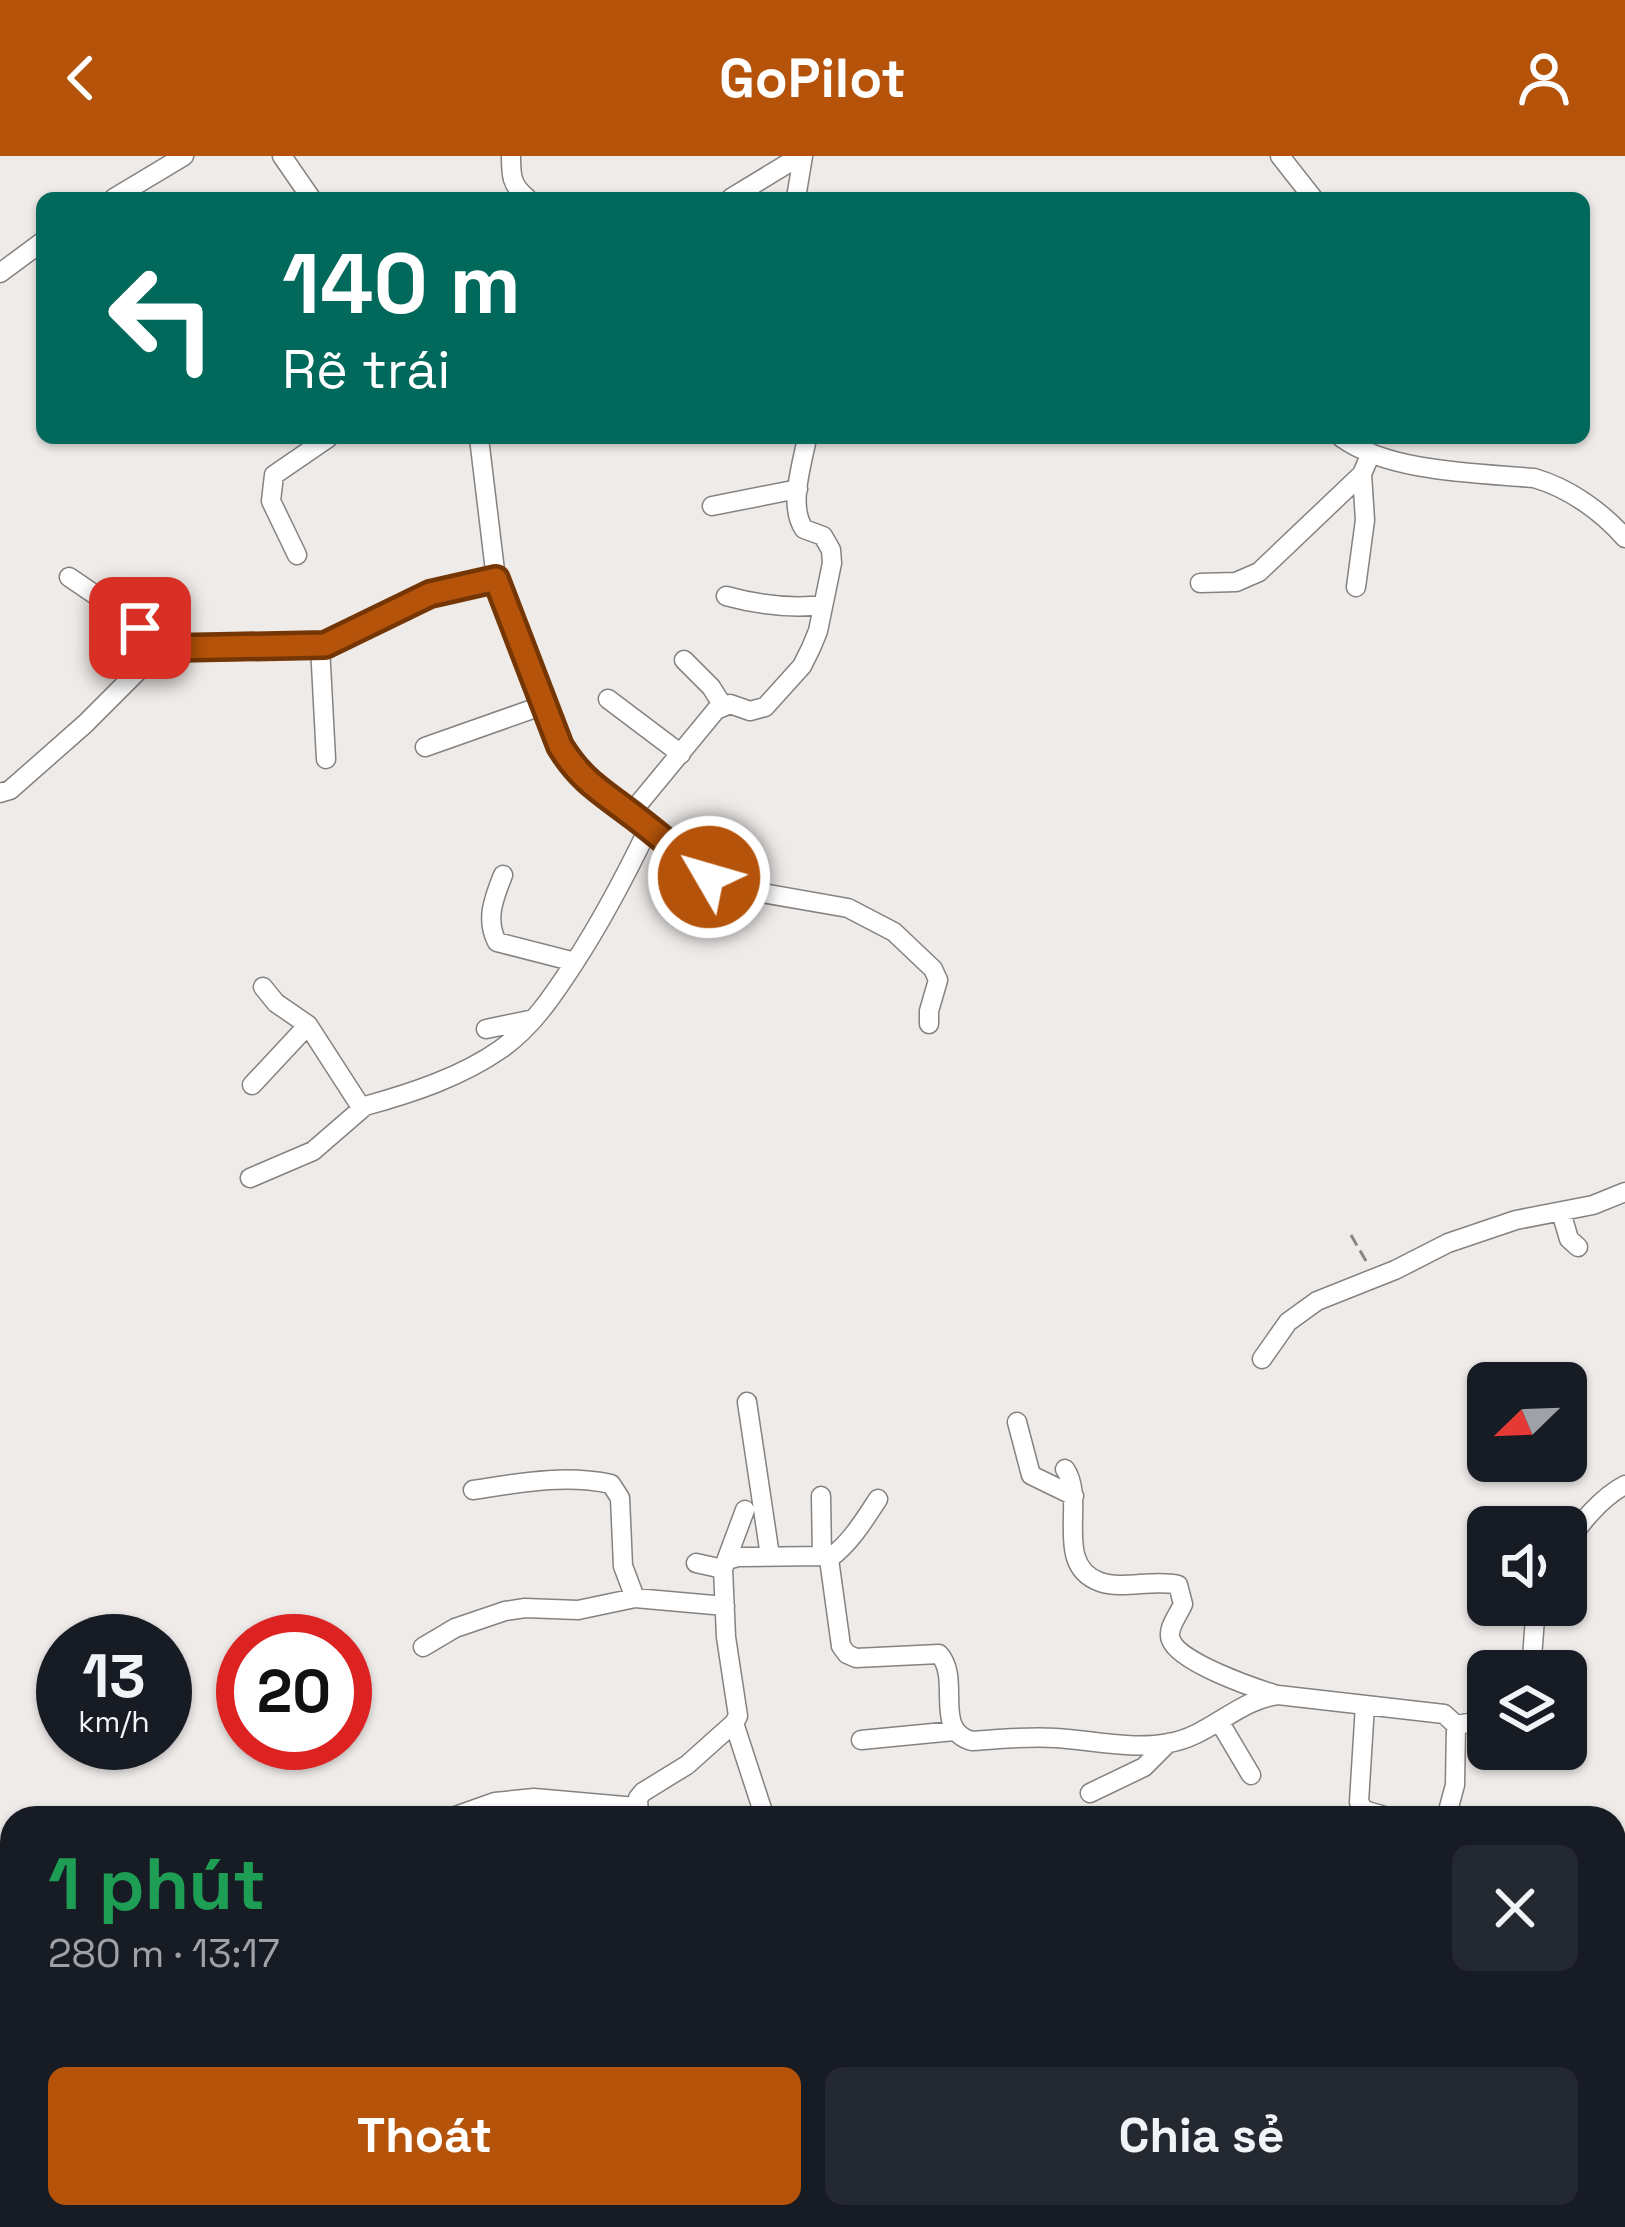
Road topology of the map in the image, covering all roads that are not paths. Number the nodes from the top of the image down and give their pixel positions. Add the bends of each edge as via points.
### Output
1 (184, 156) edge
2 (282, 156) edge
3 (511, 156) edge
4 (801, 156) edge
5 (1280, 156) edge
6 (778, 171) junction
7 (124, 192) edge
8 (306, 192) edge
9 (518, 192) edge
10 (741, 192) edge
11 (793, 192) edge
12 (796, 192) edge
13 (1308, 192) edge
14 (36, 246) edge
15 (0, 273) edge
16 (314, 444) edge
17 (480, 444) edge
18 (806, 444) edge
19 (1353, 444) edge
20 (1370, 453) junction
21 (1362, 474) junction
22 (798, 489) junction
23 (712, 506) dead end
24 (1625, 538) edge
25 (297, 555) dead end
26 (69, 578) dead end
27 (496, 579) junction
28 (1200, 583) dead end
29 (1356, 587) dead end
30 (726, 596) dead end
31 (823, 605) junction
32 (320, 646) junction
33 (158, 651) junction
34 (683, 660) dead end
35 (608, 699) dead end
36 (544, 705) junction
37 (723, 706) junction
38 (424, 747) dead end
39 (681, 754) junction
40 (326, 759) dead end
41 (0, 793) edge
42 (631, 813) junction
43 (649, 827) junction
44 (502, 875) dead end
45 (575, 962) junction
46 (263, 987) dead end
47 (535, 1019) junction
48 (928, 1024) dead end
49 (308, 1025) junction
50 (485, 1029) dead end
51 (252, 1085) dead end
52 (365, 1106) junction
53 (250, 1178) dead end
54 (1625, 1192) edge
55 (1561, 1211) junction
56 (1578, 1247) dead end
57 (1262, 1359) dead end
58 (747, 1402) dead end
59 (1017, 1423) dead end
60 (1066, 1468) dead end
61 (1625, 1485) edge
62 (473, 1490) dead end
63 (821, 1496) dead end
64 (1074, 1496) junction
65 (878, 1499) dead end
66 (745, 1510) dead end
67 (1587, 1518) edge
68 (770, 1556) junction
69 (826, 1557) junction
70 (696, 1564) dead end
71 (726, 1565) junction
72 (634, 1598) junction
73 (725, 1606) junction
74 (424, 1647) dead end
75 (1278, 1695) junction
76 (1365, 1705) junction
77 (1219, 1721) junction
78 (734, 1723) junction
79 (1467, 1723) edge
80 (1456, 1725) junction
81 (954, 1731) junction
82 (861, 1740) dead end
83 (1168, 1744) junction
84 (1251, 1775) dead end
85 (1090, 1793) dead end
86 (490, 1806) edge
87 (589, 1806) edge
88 (637, 1806) edge
89 (761, 1806) edge
90 (1362, 1806) edge
91 (1449, 1806) edge

1 - 7 street
2 - 8 street
3 - 9 street
4 - 6 street
4 - 12 street
5 - 13 street
6 - 10 street
6 - 11 street
14 - 15 street
16 - 25 street via 274,475 271,501
17 - 27 street
18 - 22 street
19 - 20 street
20 - 21 street
20 - 24 street via 1550,483 1599,511
21 - 28 street via 1259,572
21 - 29 street
22 - 23 street
22 - 31 street via 800,525 831,550
26 - 33 street via 121,606
27 - 32 street via 430,594
27 - 36 street
30 - 31 street via 796,609
31 - 37 street via 802,666 765,707
32 - 33 street
32 - 40 street
33 - 41 street
34 - 37 street
35 - 39 street
36 - 38 street
36 - 42 street via 572,766
37 - 39 street
39 - 42 street
42 - 43 street
43 - 45 street
43 - 48 street via 709,877 848,908 894,932 938,980
44 - 45 street via 490,919 496,942
45 - 47 street
46 - 49 street
47 - 50 street
47 - 52 street via 476,1065
49 - 51 street
49 - 52 street
52 - 53 street via 314,1150
54 - 55 street
55 - 56 street
55 - 57 street via 1448,1243 1317,1301 1288,1322
58 - 68 street
59 - 64 street via 1031,1475
60 - 64 street
61 - 67 street
62 - 72 street via 534,1480 610,1484 620,1498 623,1566
63 - 69 street
64 - 75 street via 1071,1532 1082,1569 1102,1583 1178,1585 1183,1604 1172,1644 1204,1667
65 - 69 street via 844,1548
66 - 71 street
68 - 69 street
68 - 71 street
69 - 81 street via 841,1646 856,1658 939,1654 949,1668
70 - 71 street
71 - 73 street
72 - 73 street
72 - 74 street via 578,1610 505,1611
73 - 78 street via 739,1707
75 - 76 street
75 - 77 street
76 - 80 street via 1444,1714
76 - 90 street
77 - 83 street
77 - 84 street
78 - 88 street via 643,1792
78 - 89 street
79 - 80 street
80 - 91 street
81 - 82 street
81 - 83 street via 972,1741
83 - 85 street via 1144,1767
86 - 87 street via 534,1798

